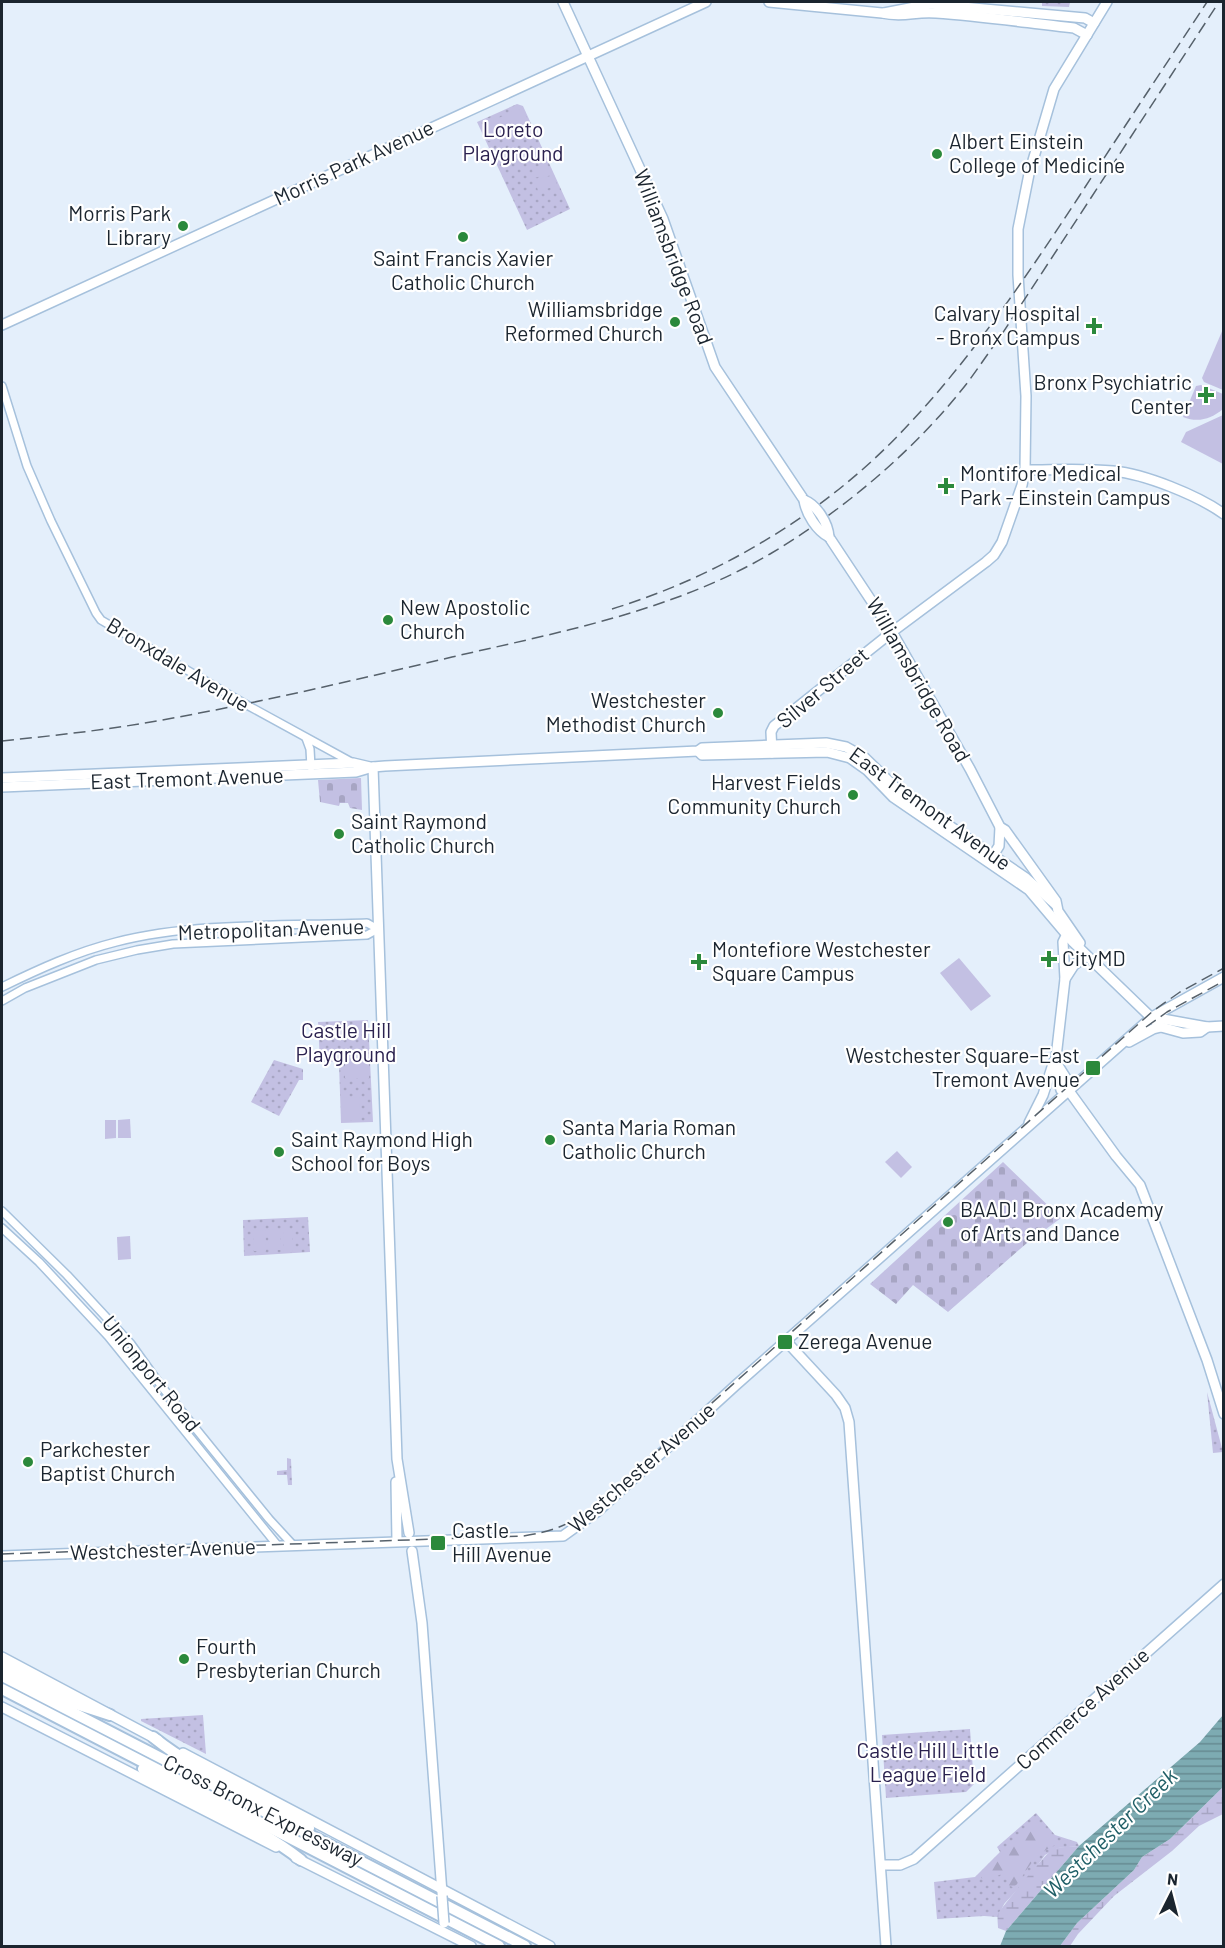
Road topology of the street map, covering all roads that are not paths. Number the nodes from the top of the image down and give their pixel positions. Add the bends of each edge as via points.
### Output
1 (563, 2) edge
2 (706, 2) edge
3 (769, 2) edge
4 (1107, 2) edge
5 (882, 13) junction
6 (1094, 23) junction
7 (1087, 35) junction
8 (588, 55) junction
9 (2, 325) edge
10 (2, 386) edge
11 (1025, 470) junction
12 (1224, 514) edge
13 (892, 632) junction
14 (306, 738) junction
15 (772, 749) junction
16 (353, 763) junction
17 (373, 767) junction
18 (311, 770) junction
19 (2, 778) edge
20 (16, 782) junction
21 (2, 787) edge
22 (1000, 827) junction
23 (991, 859) junction
24 (1056, 905) junction
25 (378, 929) junction
26 (1068, 931) junction
27 (170, 933) junction
28 (171, 944) junction
29 (1087, 956) junction
30 (1224, 977) edge
31 (19, 979) junction
32 (1065, 979) junction
33 (2, 987) edge
34 (24, 989) junction
35 (2, 1001) edge
36 (1152, 1017) junction
37 (1224, 1026) edge
38 (1207, 1027) junction
39 (1161, 1028) junction
40 (1114, 1051) junction
41 (1055, 1059) junction
42 (1083, 1078) junction
43 (1066, 1079) junction
44 (1069, 1091) junction
45 (1027, 1127) junction
46 (2, 1211) edge
47 (2, 1228) edge
48 (27, 1235) junction
49 (18, 1243) junction
50 (786, 1341) junction
51 (1224, 1414) edge
52 (397, 1459) junction
53 (409, 1533) dead end
54 (398, 1540) junction
55 (278, 1545) junction
56 (293, 1545) junction
57 (412, 1551) dead end
58 (2, 1556) edge
59 (1224, 1584) edge
60 (2, 1657) edge
61 (2, 1666) edge
62 (2, 1676) edge
63 (2, 1689) edge
64 (2, 1697) edge
65 (2, 1707) edge
66 (111, 1715) junction
67 (70, 1725) junction
68 (153, 1737) junction
69 (106, 1743) junction
70 (301, 1860) junction
71 (881, 1865) junction
72 (372, 1868) junction
73 (442, 1893) junction
74 (444, 1928) junction
75 (446, 1947) edge
76 (471, 1947) edge
77 (499, 1947) edge
78 (525, 1947) edge
79 (550, 1947) edge
80 (886, 1947) edge

1 - 8 main road, Williamsbridge Road
2 - 8 main road, Morris Park Avenue
3 - 5 main road
4 - 6 main road, Silver Street
5 - 6 main road via 930,4 1085,18
5 - 7 main road via 897,17 928,12 980,17 1074,28
6 - 7 main road, Silver Street
7 - 11 main road, Silver Street via 1054,89 1029,174 1018,229 1026,396
8 - 9 main road, Morris Park Avenue
8 - 13 main road, Williamsbridge Road, bridge via 663,219 715,366 804,500 812,503 828,528 829,537
10 - 14 street, Bronxdale Avenue via 27,466 101,620
11 - 12 main road via 1130,474
11 - 13 main road, Silver Street via 1002,542 994,555
13 - 15 main road, Silver Street via 774,726
13 - 22 main road, Williamsbridge Road
14 - 16 street, Bronxdale Avenue
14 - 18 street
15 - 17 main road, East Tremont Avenue
15 - 23 main road, East Tremont Avenue via 826,752 850,758 893,797
16 - 17 main road, East Tremont Avenue
16 - 18 main road, East Tremont Avenue
17 - 18 main road, East Tremont Avenue via 356,772
17 - 25 main road
18 - 20 main road, East Tremont Avenue
19 - 20 main road, East Tremont Avenue
20 - 21 main road, East Tremont Avenue
22 - 23 main road via 999,846
22 - 24 main road, Williamsbridge Road
23 - 24 main road, East Tremont Avenue via 1035,884
23 - 26 main road, East Tremont Avenue via 1038,898
24 - 26 main road, East Tremont Avenue
25 - 27 street, Metropolitan Avenue via 368,923
25 - 28 street, Metropolitan Avenue via 367,935
25 - 52 main road
26 - 29 main road
26 - 32 main road via 1063,942
27 - 28 street
27 - 31 street, Metropolitan Avenue via 92,949
28 - 34 street, Metropolitan Avenue via 96,960
29 - 32 main road via 1074,965
29 - 36 main road
30 - 36 main road, Westchester Avenue
31 - 33 street, Metropolitan Avenue
31 - 34 street
32 - 41 main road
34 - 35 street, Metropolitan Avenue
36 - 38 main road
36 - 39 main road
36 - 40 main road, Westchester Avenue
37 - 38 main road
38 - 39 main road via 1200,1032 1183,1033
39 - 40 main road, Westchester Avenue
40 - 42 main road, Westchester Avenue
41 - 43 main road
41 - 44 main road via 1061,1090
41 - 45 main road
42 - 43 main road
42 - 44 main road, Westchester Avenue
43 - 44 main road
44 - 45 main road, Westchester Avenue
44 - 51 main road via 1140,1185
45 - 50 main road, Westchester Avenue
46 - 48 street, Unionport Road
47 - 49 street, Unionport Road
48 - 49 street
48 - 56 street, Unionport Road via 131,1344
49 - 55 street, Unionport Road via 120,1350
50 - 54 main road, Westchester Avenue via 598,1511 563,1536
50 - 71 main road via 836,1395 846,1408 849,1422
52 - 53 main road
52 - 54 main road
54 - 56 main road, Westchester Avenue
55 - 56 main road, Westchester Avenue
55 - 58 main road, Westchester Avenue
57 - 73 main road via 422,1623
59 - 71 main road, Commerce Avenue via 914,1859 900,1865
60 - 66 main road
61 - 66 highway via 73,1703
62 - 72 highway, Cross Bronx Expressway
63 - 67 highway, Cross Bronx Expressway
64 - 67 highway
65 - 70 main road
66 - 68 main road
67 - 69 highway, Cross Bronx Expressway
68 - 72 highway via 182,1759 283,1812
68 - 73 main road
69 - 70 highway via 160,1780 268,1837
69 - 77 highway, Cross Bronx Expressway
70 - 74 main road
71 - 80 main road
72 - 78 highway, Cross Bronx Expressway
73 - 74 main road, bridge
73 - 79 main road
74 - 75 main road
74 - 76 main road

